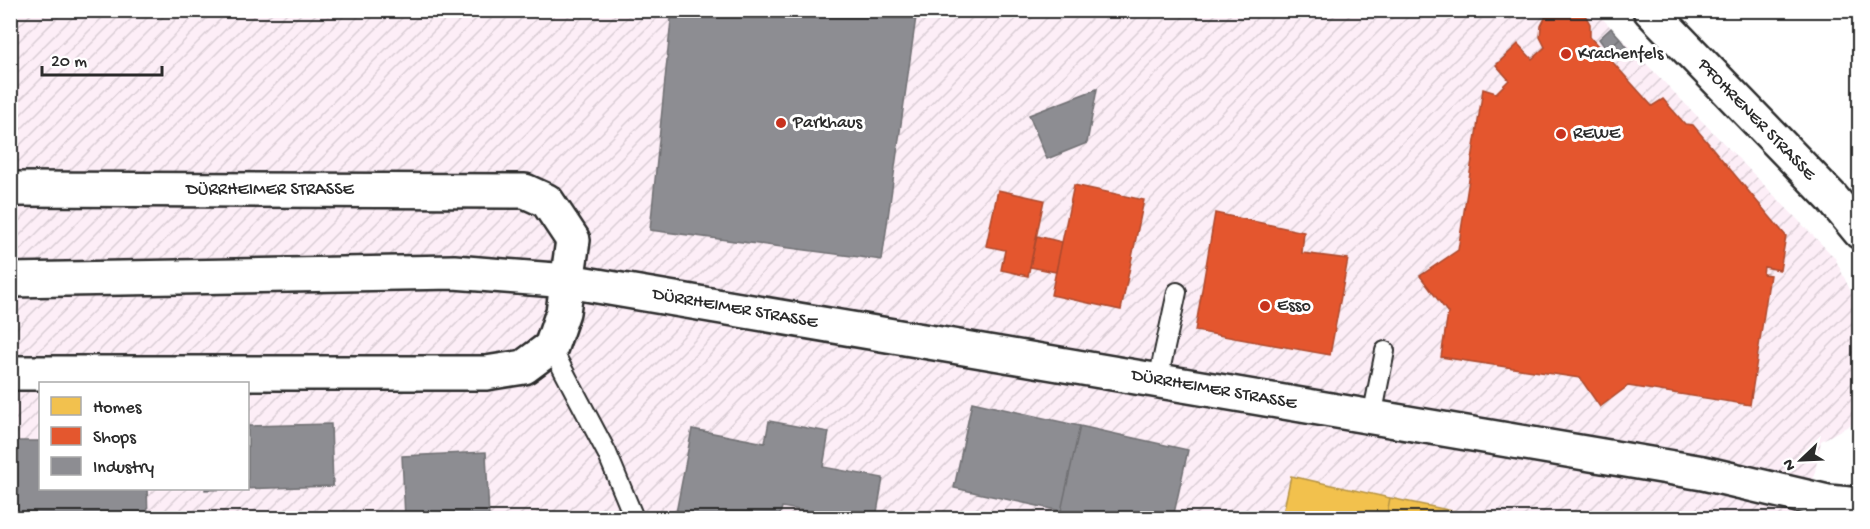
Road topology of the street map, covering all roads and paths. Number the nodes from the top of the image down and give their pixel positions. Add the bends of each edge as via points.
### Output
1 (1650, 10) edge
2 (10, 189) edge
3 (1860, 232) edge
4 (10, 279) edge
5 (568, 281) junction
6 (1177, 292) dead end
7 (551, 347) junction
8 (1385, 351) dead end
9 (10, 373) edge
10 (1158, 380) junction
11 (1372, 417) junction
12 (1860, 505) edge
13 (634, 519) edge

1 - 3 main road, PFOHRENER STRASSE via 1832,198
2 - 5 main road, DÜRRHEIMER STRASSE via 525,191 547,201 573,240
4 - 5 main road, DÜRRHEIMER STRASSE via 454,272
5 - 7 main road, DÜRRHEIMER STRASSE
5 - 10 main road, DÜRRHEIMER STRASSE
6 - 10 lane
7 - 9 main road via 524,367 486,373
7 - 13 lane via 607,453
8 - 11 lane
10 - 11 main road, DÜRRHEIMER STRASSE
11 - 12 main road, DÜRRHEIMER STRASSE via 1704,473 1828,502

